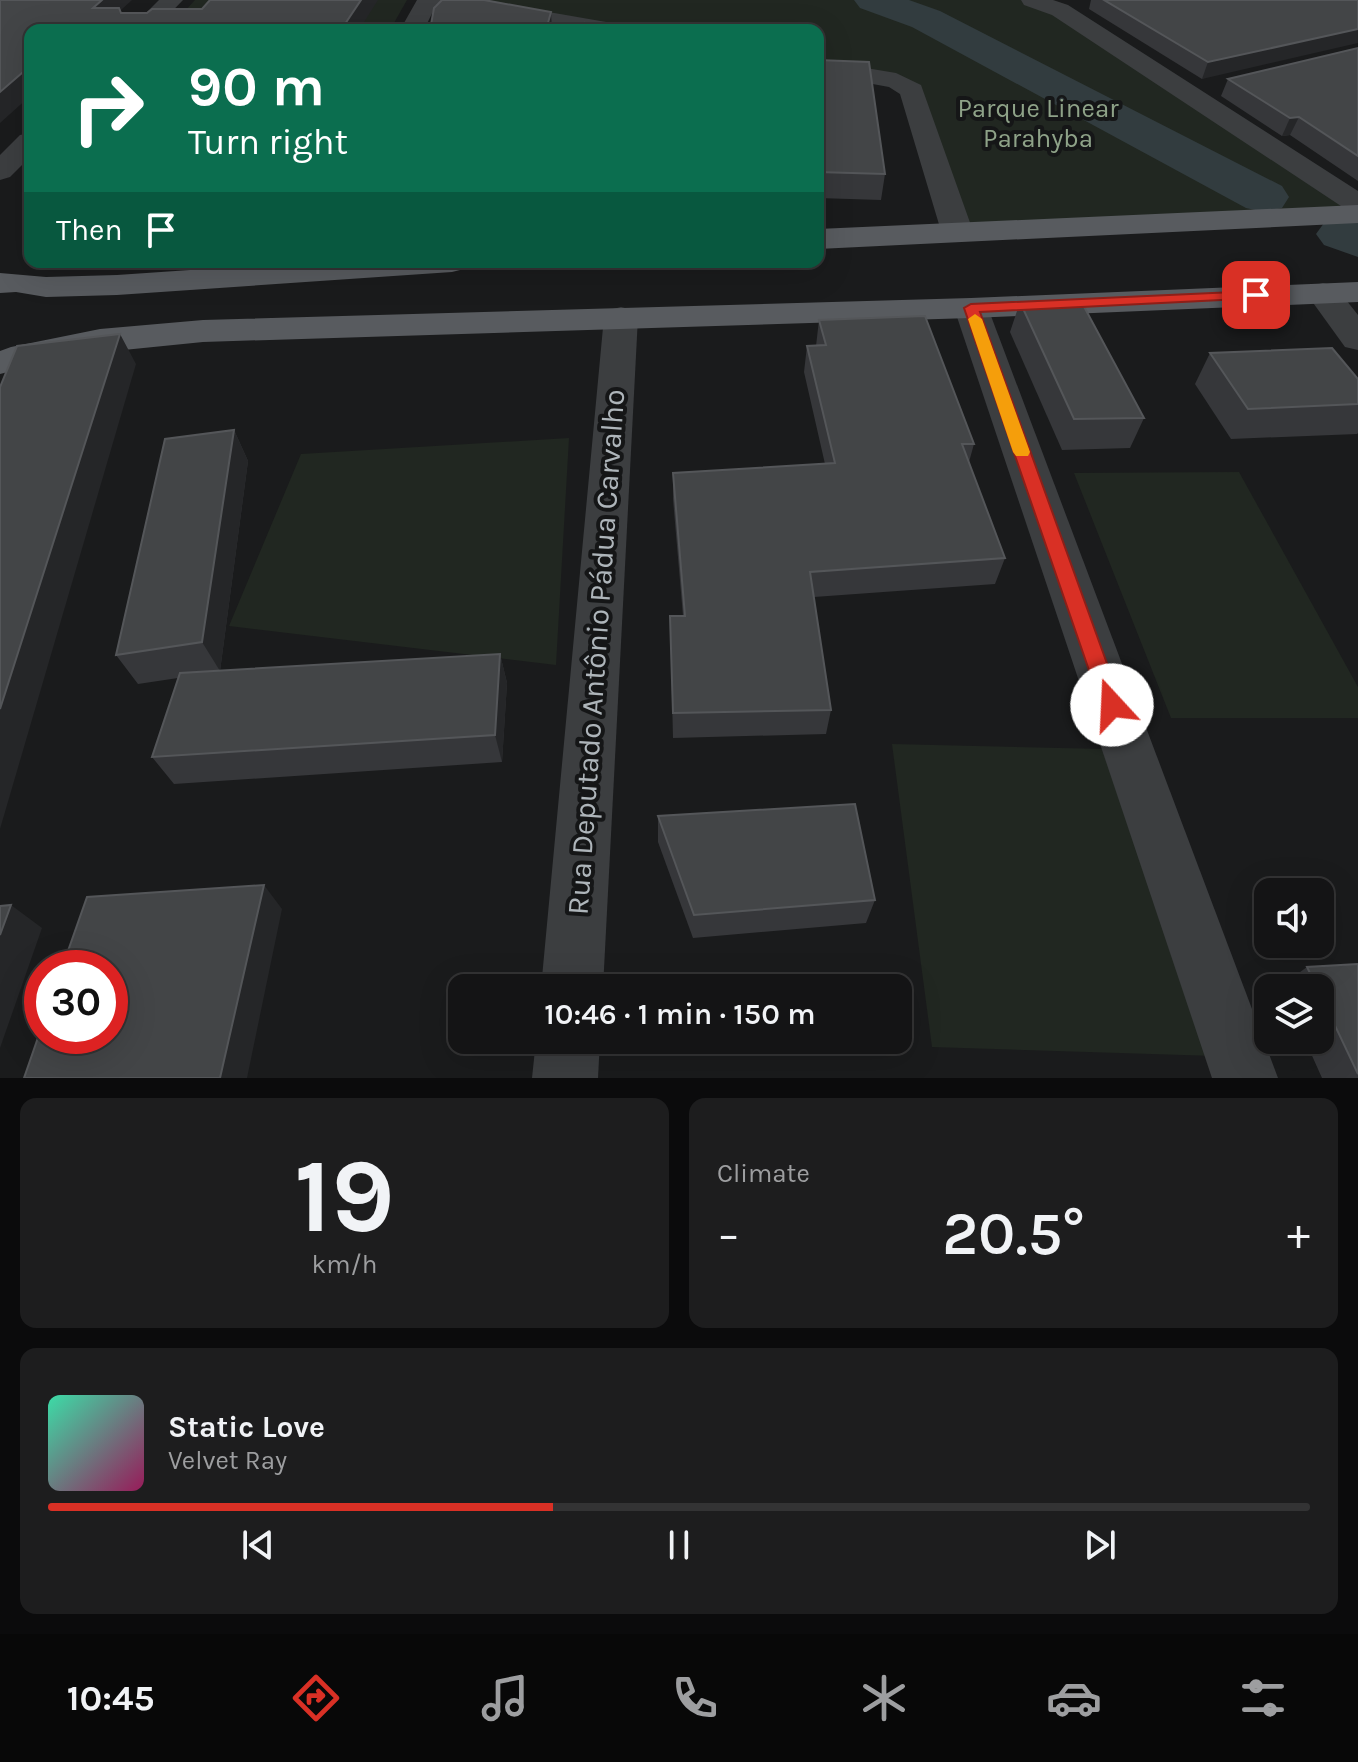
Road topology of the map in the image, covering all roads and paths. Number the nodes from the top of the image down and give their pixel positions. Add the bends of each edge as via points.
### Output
1 (172, 0) edge
2 (428, 0) edge
3 (441, 0) edge
4 (1054, 2) edge
5 (147, 24) edge
6 (415, 24) edge
7 (578, 24) edge
8 (824, 68) edge
9 (1215, 87) dead end
10 (1188, 93) junction
11 (24, 147) edge
12 (0, 171) edge
13 (1358, 204) edge
14 (1358, 214) edge
15 (957, 231) junction
16 (824, 239) edge
17 (291, 268) edge
18 (0, 283) edge
19 (46, 287) junction
20 (1358, 292) edge
21 (1323, 293) junction
22 (971, 308) junction
23 (621, 317) junction
24 (1358, 339) edge
25 (11, 358) edge
26 (573, 974) edge
27 (567, 1054) edge
28 (565, 1078) edge
29 (1245, 1078) edge

1 - 5 street
2 - 6 street
3 - 7 street
4 - 10 street
8 - 15 street via 889,79 912,90
9 - 10 street
10 - 13 street
11 - 12 street
14 - 15 main road
15 - 16 main road
17 - 19 main road
18 - 19 main road
19 - 25 main road via 61,301 60,318 47,334
20 - 21 main road
21 - 22 main road
21 - 24 street
22 - 23 main road
22 - 29 street
23 - 25 main road via 203,331 135,336
23 - 26 street, Rua Deputado Antônio Pádua Carvalho
27 - 28 street

